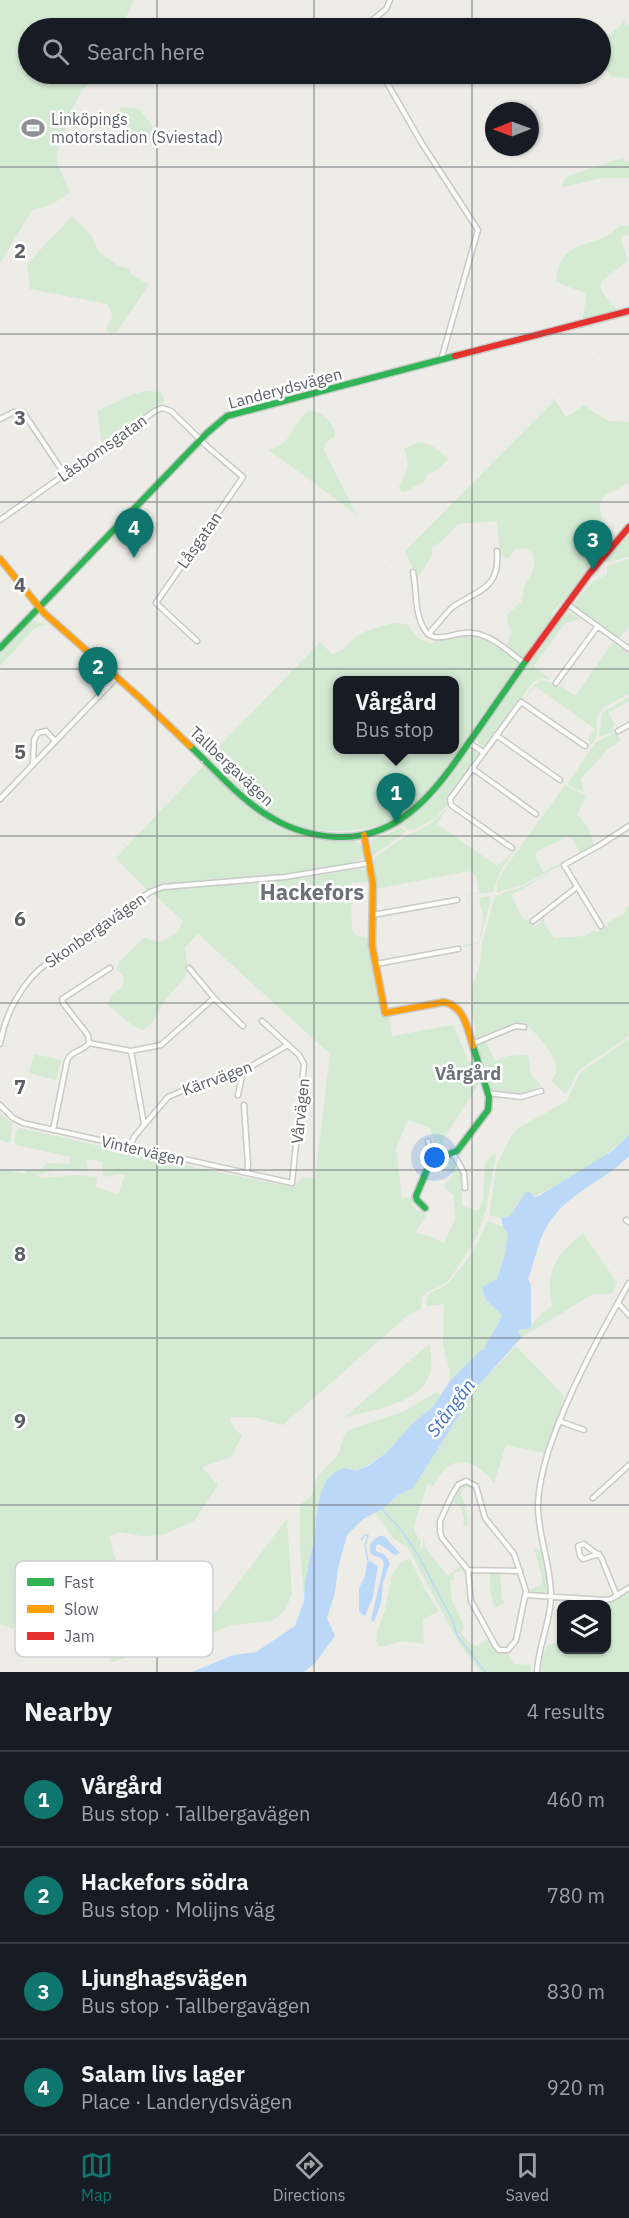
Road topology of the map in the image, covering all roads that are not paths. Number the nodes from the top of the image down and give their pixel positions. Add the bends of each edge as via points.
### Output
1 (390, 0) edge
2 (375, 18) edge
3 (388, 84) edge
4 (629, 311) edge
5 (441, 361) junction
6 (0, 419) edge
7 (202, 440) junction
8 (65, 475) junction
9 (0, 520) edge
10 (629, 527) edge
11 (497, 551) dead end
12 (0, 559) edge
13 (413, 572) dead end
14 (567, 604) junction
15 (39, 607) junction
16 (598, 626) junction
17 (430, 636) junction
18 (197, 641) dead end
19 (0, 648) edge
20 (629, 649) edge
21 (525, 663) junction
22 (117, 677) junction
23 (556, 683) dead end
24 (629, 725) edge
25 (618, 730) dead end
26 (496, 735) junction
27 (56, 741) junction
28 (469, 742) junction
29 (585, 746) dead end
30 (483, 752) junction
31 (33, 764) junction
32 (472, 768) junction
33 (560, 780) dead end
34 (0, 799) edge
35 (536, 814) dead end
36 (629, 826) edge
37 (364, 835) junction
38 (512, 848) dead end
39 (370, 863) junction
40 (577, 887) junction
41 (457, 900) dead end
42 (372, 915) junction
43 (533, 921) dead end
44 (601, 927) dead end
45 (458, 949) dead end
46 (376, 964) junction
47 (110, 968) dead end
48 (189, 968) dead end
49 (214, 998) junction
50 (262, 1021) dead end
51 (243, 1026) dead end
52 (524, 1028) dead end
53 (1, 1035) edge
54 (89, 1043) junction
55 (0, 1044) edge
56 (472, 1044) junction
57 (288, 1045) junction
58 (131, 1051) junction
59 (243, 1071) junction
60 (541, 1090) dead end
61 (488, 1093) junction
62 (238, 1095) dead end
63 (0, 1105) edge
64 (243, 1105) dead end
65 (144, 1125) junction
66 (53, 1130) junction
67 (428, 1141) dead end
68 (130, 1147) junction
69 (453, 1153) junction
70 (434, 1160) junction
71 (247, 1173) junction
72 (291, 1183) joint
73 (465, 1188) dead end
74 (425, 1208) dead end
75 (629, 1284) edge
76 (618, 1304) junction
77 (629, 1315) edge
78 (559, 1421) junction
79 (584, 1430) dead end
80 (629, 1464) edge
81 (593, 1498) dead end
82 (598, 1554) junction
83 (468, 1570) junction
84 (520, 1571) junction
85 (629, 1588) edge
86 (526, 1595) junction
87 (617, 1596) junction
88 (551, 1597) junction
89 (537, 1672) edge

1 - 2 street
3 - 5 street via 478,230
4 - 5 street, Landerydsvägen
5 - 7 street, Landerydsvägen via 229,415
6 - 8 street via 17,411 25,414
7 - 8 street, Låsbomsgatan via 171,411 158,409
7 - 15 street, Landerydsvägen
7 - 18 street, Låsgatan via 243,477 156,603
8 - 9 street, Låsbomsgatan
10 - 14 street, Tallbergavägen
11 - 17 street via 498,568 490,583 452,608
12 - 15 street, Tallbergavägen
13 - 17 street via 419,618
14 - 16 street
14 - 21 street, Tallbergavägen
15 - 19 street, Landerydsvägen
15 - 22 street, Tallbergavägen
16 - 20 street
16 - 23 street
17 - 21 street via 477,634
21 - 28 street, Tallbergavägen
22 - 27 street
22 - 37 street, Tallbergavägen via 272,820 315,836
24 - 25 street
26 - 29 street via 522,703
26 - 30 street
26 - 33 street
27 - 31 street
27 - 31 street via 46,731 38,733
28 - 30 street
28 - 37 street, Tallbergavägen via 421,805 399,821
30 - 32 street
31 - 34 street
32 - 35 street
32 - 38 street via 450,804
36 - 40 street via 564,865
37 - 39 street
39 - 42 street
39 - 53 street, Skonbergavägen via 308,874 158,889 39,970 21,991
40 - 43 street
40 - 44 street
41 - 42 street
42 - 46 street
45 - 46 street
46 - 56 street via 385,1013 450,1002 461,1011
47 - 54 street via 62,999 88,1035
48 - 49 street
49 - 51 street
49 - 58 street via 161,1045
50 - 57 street, Vårvägen
52 - 56 street via 516,1026
53 - 55 street
54 - 58 street
54 - 66 street via 68,1058
56 - 61 street
57 - 59 street, Kärrvägen
57 - 72 street, Vårvägen via 301,1057 304,1068
58 - 65 street
59 - 62 street
59 - 65 street, Kärrvägen via 172,1095
60 - 61 street via 521,1096
61 - 69 street via 487,1113
63 - 66 street, Vintervägen via 17,1120
64 - 71 street
65 - 68 street, Kärrvägen
66 - 68 street, Vintervägen
67 - 70 street
68 - 71 street, Vintervägen
69 - 70 street
69 - 73 street via 464,1173
70 - 74 street via 426,1169 416,1196
71 - 72 street, Vintervägen
75 - 76 street
76 - 77 street
76 - 78 street
78 - 79 street
78 - 88 street via 544,1467 538,1506
80 - 81 street
82 - 82 street via 584,1544 578,1546 583,1559
82 - 87 street
83 - 84 street
83 - 84 street via 442,1538 439,1527 456,1487 466,1481 476,1486 485,1518 511,1550
83 - 86 street via 471,1601 499,1650 514,1645
84 - 86 street
85 - 87 street
86 - 88 street
87 - 88 street via 597,1600
88 - 89 street

